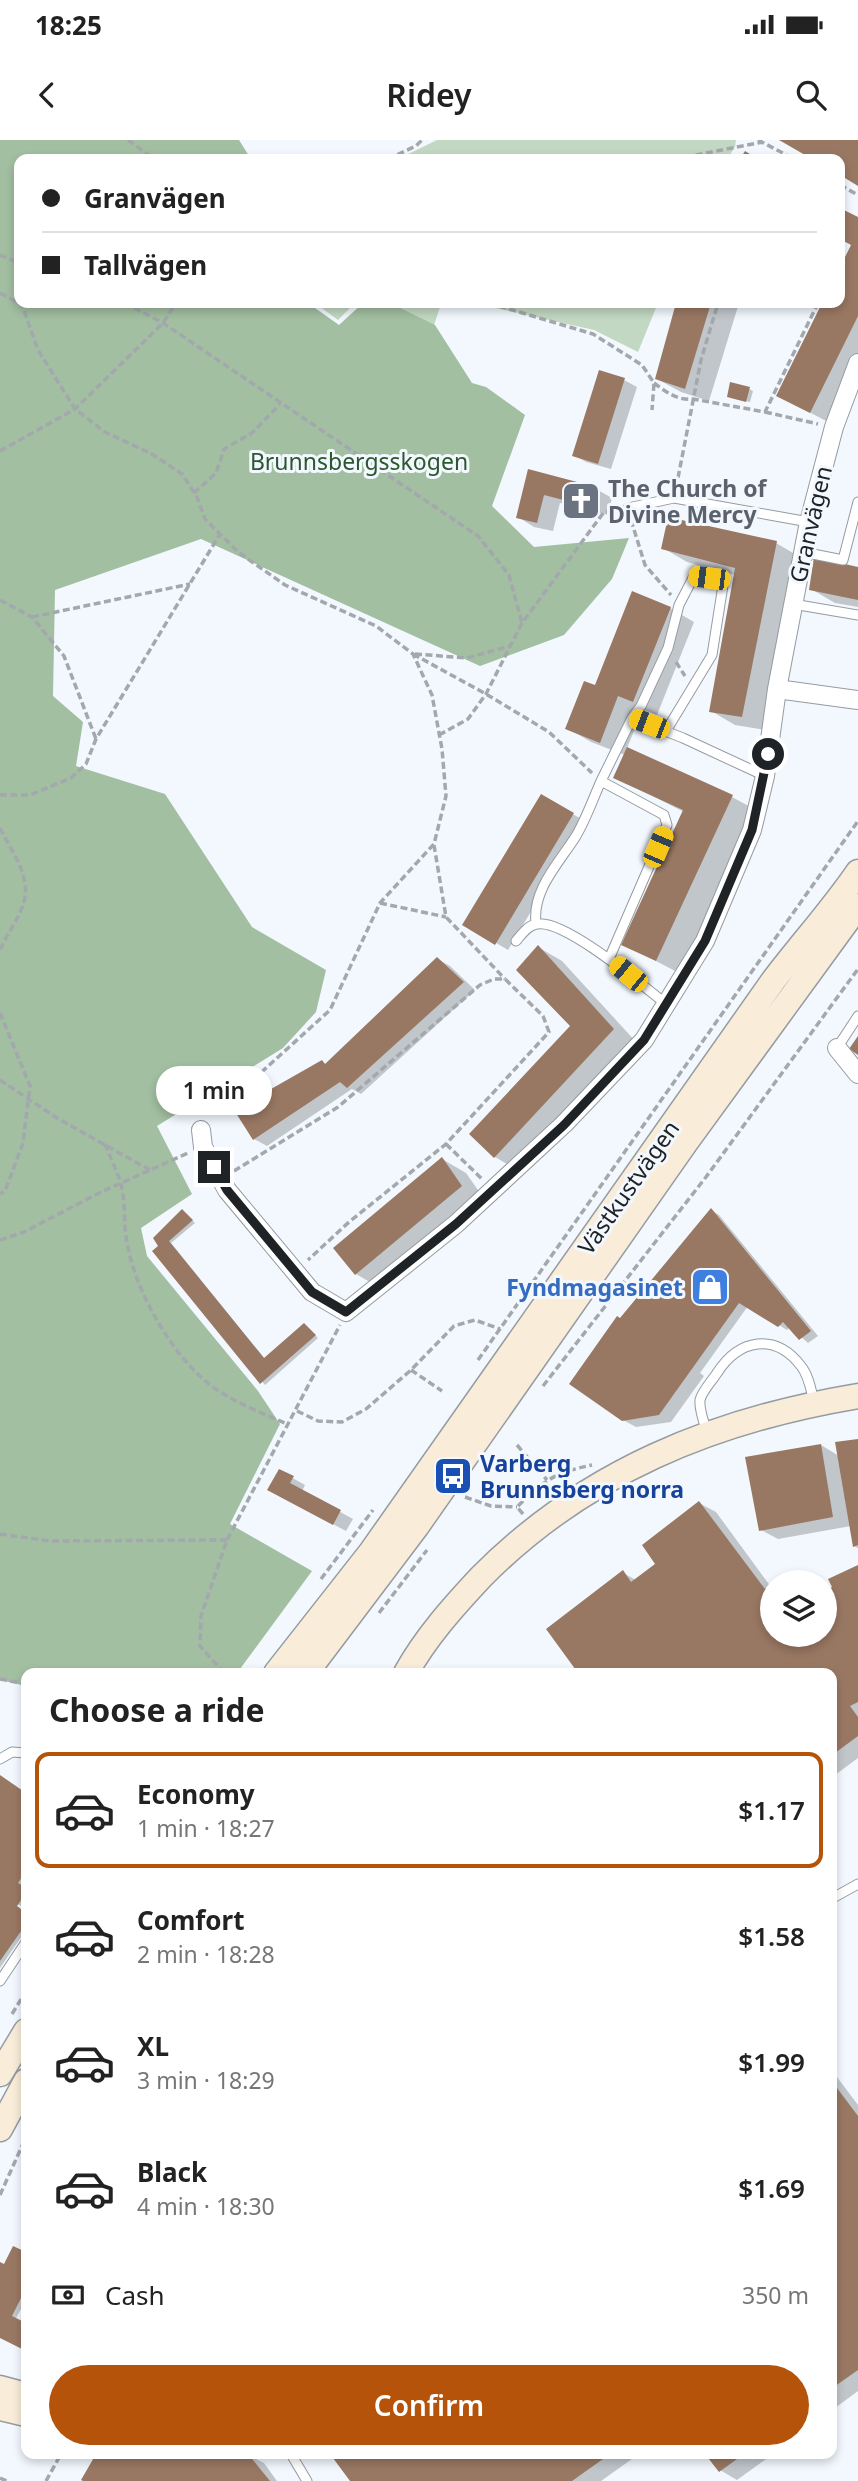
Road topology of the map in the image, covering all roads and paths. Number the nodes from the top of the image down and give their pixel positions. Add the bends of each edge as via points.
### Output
1 (128, 140) edge
2 (422, 140) edge
3 (761, 141) edge
4 (147, 154) edge
5 (399, 154) edge
6 (699, 154) edge
7 (781, 154) edge
8 (23, 308) edge
9 (134, 308) edge
10 (173, 308) edge
11 (506, 308) edge
12 (717, 308) edge
13 (816, 308) edge
14 (163, 323) junction
15 (858, 363) edge
16 (654, 383) junction
17 (694, 399) junction
18 (280, 403) junction
19 (75, 409) junction
20 (652, 410) dead end
21 (765, 412) junction
22 (834, 427) junction
23 (0, 451) edge
24 (194, 493) junction
25 (674, 498) junction
26 (858, 502) edge
27 (628, 508) junction
28 (809, 522) junction
29 (220, 534) junction
30 (803, 552) junction
31 (190, 584) junction
32 (0, 600) edge
33 (793, 604) junction
34 (679, 605) junction
35 (858, 615) edge
36 (32, 617) junction
37 (522, 623) junction
38 (511, 646) junction
39 (667, 648) junction
40 (413, 654) junction
41 (692, 687) junction
42 (777, 689) junction
43 (486, 694) junction
44 (858, 700) edge
45 (632, 718) junction
46 (666, 731) junction
47 (439, 735) junction
48 (96, 739) junction
49 (765, 776) junction
50 (601, 781) junction
51 (0, 795) edge
52 (858, 821) edge
53 (0, 828) edge
54 (434, 844) junction
55 (858, 872) edge
56 (380, 903) junction
57 (858, 906) edge
58 (446, 917) junction
59 (536, 923) junction
60 (516, 941) dead end
61 (0, 950) edge
62 (608, 958) junction
63 (858, 969) edge
64 (505, 979) junction
65 (666, 1004) junction
66 (0, 1013) edge
67 (858, 1016) edge
68 (837, 1048) joint
69 (858, 1074) edge
70 (0, 1080) edge
71 (27, 1099) junction
72 (202, 1138) junction
73 (105, 1144) junction
74 (446, 1144) junction
75 (150, 1170) junction
76 (221, 1179) junction
77 (121, 1185) junction
78 (492, 1191) junction
79 (0, 1195) edge
80 (0, 1240) edge
81 (295, 1271) junction
82 (346, 1312) junction
83 (500, 1329) junction
84 (477, 1363) dead end
85 (411, 1370) junction
86 (542, 1387) dead end
87 (442, 1391) dead end
88 (858, 1396) edge
89 (815, 1403) junction
90 (297, 1410) junction
91 (289, 1425) junction
92 (708, 1433) junction
93 (517, 1445) dead end
94 (547, 1480) dead end
95 (471, 1489) dead end
96 (376, 1506) dead end
97 (517, 1507) dead end
98 (0, 1534) edge
99 (227, 1539) junction
100 (433, 1541) dead end
101 (317, 1584) dead end
102 (376, 1618) dead end
103 (220, 1668) edge
104 (280, 1668) edge
105 (310, 1668) edge
106 (409, 1668) edge
107 (0, 1679) edge
108 (21, 1683) edge
109 (21, 1753) edge
110 (0, 1759) edge
111 (858, 1884) edge
112 (837, 1896) edge
113 (21, 1950) edge
114 (0, 1981) edge
115 (17, 2026) edge
116 (0, 2074) edge
117 (21, 2090) edge
118 (0, 2129) edge
119 (21, 2148) edge
120 (0, 2194) edge
121 (0, 2388) edge
122 (21, 2394) edge
123 (0, 2408) edge
124 (21, 2413) edge
125 (58, 2459) edge
126 (294, 2459) edge
127 (0, 2478) edge
128 (7, 2481) edge
129 (46, 2481) edge
130 (307, 2481) edge

1 - 4 path
2 - 5 path
3 - 6 path
3 - 7 path
8 - 19 path via 38,350
9 - 14 path
10 - 14 path
11 - 16 path via 593,334 642,365
12 - 17 path
13 - 21 path
14 - 18 path
14 - 19 path
15 - 22 street, Granvägen
16 - 17 path via 678,398
16 - 20 path
17 - 21 path
17 - 25 path
18 - 24 path via 252,433 224,449 216,473
18 - 37 path via 478,536 509,575
19 - 23 path
19 - 24 path via 105,432 182,474
21 - 22 path
22 - 28 street, Granvägen
24 - 29 path via 205,519
25 - 27 lane
25 - 28 lane
26 - 30 lane via 843,560
27 - 34 path via 645,565
27 - 37 path via 604,512
28 - 30 street, Granvägen
29 - 31 path
29 - 40 path via 285,585 376,626
30 - 33 street, Granvägen
31 - 36 path
31 - 48 path
32 - 36 path
33 - 35 lane
33 - 42 street, Granvägen
34 - 39 lane
34 - 41 lane via 694,576 724,579 712,655
36 - 48 path via 64,656
37 - 38 path
38 - 40 path via 467,658
38 - 43 path
39 - 41 path
39 - 45 lane
40 - 43 path
40 - 47 path via 432,695
41 - 46 lane
42 - 44 street
42 - 49 street, Granvägen
43 - 47 path via 468,719
43 - 50 path via 549,732
45 - 46 lane
45 - 50 lane
46 - 49 lane
47 - 54 path via 446,796
48 - 51 path via 86,764 71,778 30,795
49 - 65 street, Granvägen via 752,830 705,941
50 - 59 lane via 577,834 541,890 535,906
50 - 62 lane via 655,810 667,825
52 - 83 path
53 - 61 path via 26,880 27,894
54 - 56 path
54 - 58 path
55 - 104 street, Västkustvägen via 773,981 371,1552
56 - 58 path
56 - 72 path via 330,1010 255,1078 198,1117
57 - 105 street, Västkustvägen via 410,1535
58 - 64 path
59 - 60 lane
59 - 62 lane via 552,925
62 - 65 lane
63 - 86 path via 706,1177
64 - 74 path via 543,1016 549,1032
64 - 76 path via 480,985 338,1107
65 - 78 street, Granvägen via 644,1040 564,1125
66 - 71 path via 26,1073
67 - 68 lane
68 - 69 street
70 - 71 path
71 - 73 path
71 - 79 path via 23,1143
72 - 75 path
72 - 76 street
73 - 75 path
73 - 77 path
74 - 78 path
74 - 81 path
75 - 77 path
76 - 81 street
77 - 80 path
77 - 91 path via 128,1248 141,1289 169,1338 221,1393
78 - 82 street, Granvägen
81 - 82 street via 312,1292
82 - 90 path
83 - 84 path
83 - 85 path via 475,1320 454,1326
85 - 87 path
85 - 90 path via 366,1409 342,1422 318,1421
88 - 89 street
89 - 92 street
89 - 92 lane via 802,1367 790,1355 761,1343 748,1345 724,1362 700,1401
90 - 91 path
91 - 99 path
92 - 106 street via 612,1477 534,1528 454,1605
93 - 94 path
95 - 97 path via 465,1497 491,1506
96 - 101 path
98 - 99 path via 50,1541
99 - 103 path via 201,1616 200,1646
100 - 102 path
107 - 108 path
109 - 110 lane
111 - 112 lane
113 - 114 lane
115 - 116 street
117 - 118 street
119 - 120 path
121 - 122 street
123 - 124 street
125 - 129 path
126 - 130 lane
127 - 128 path

